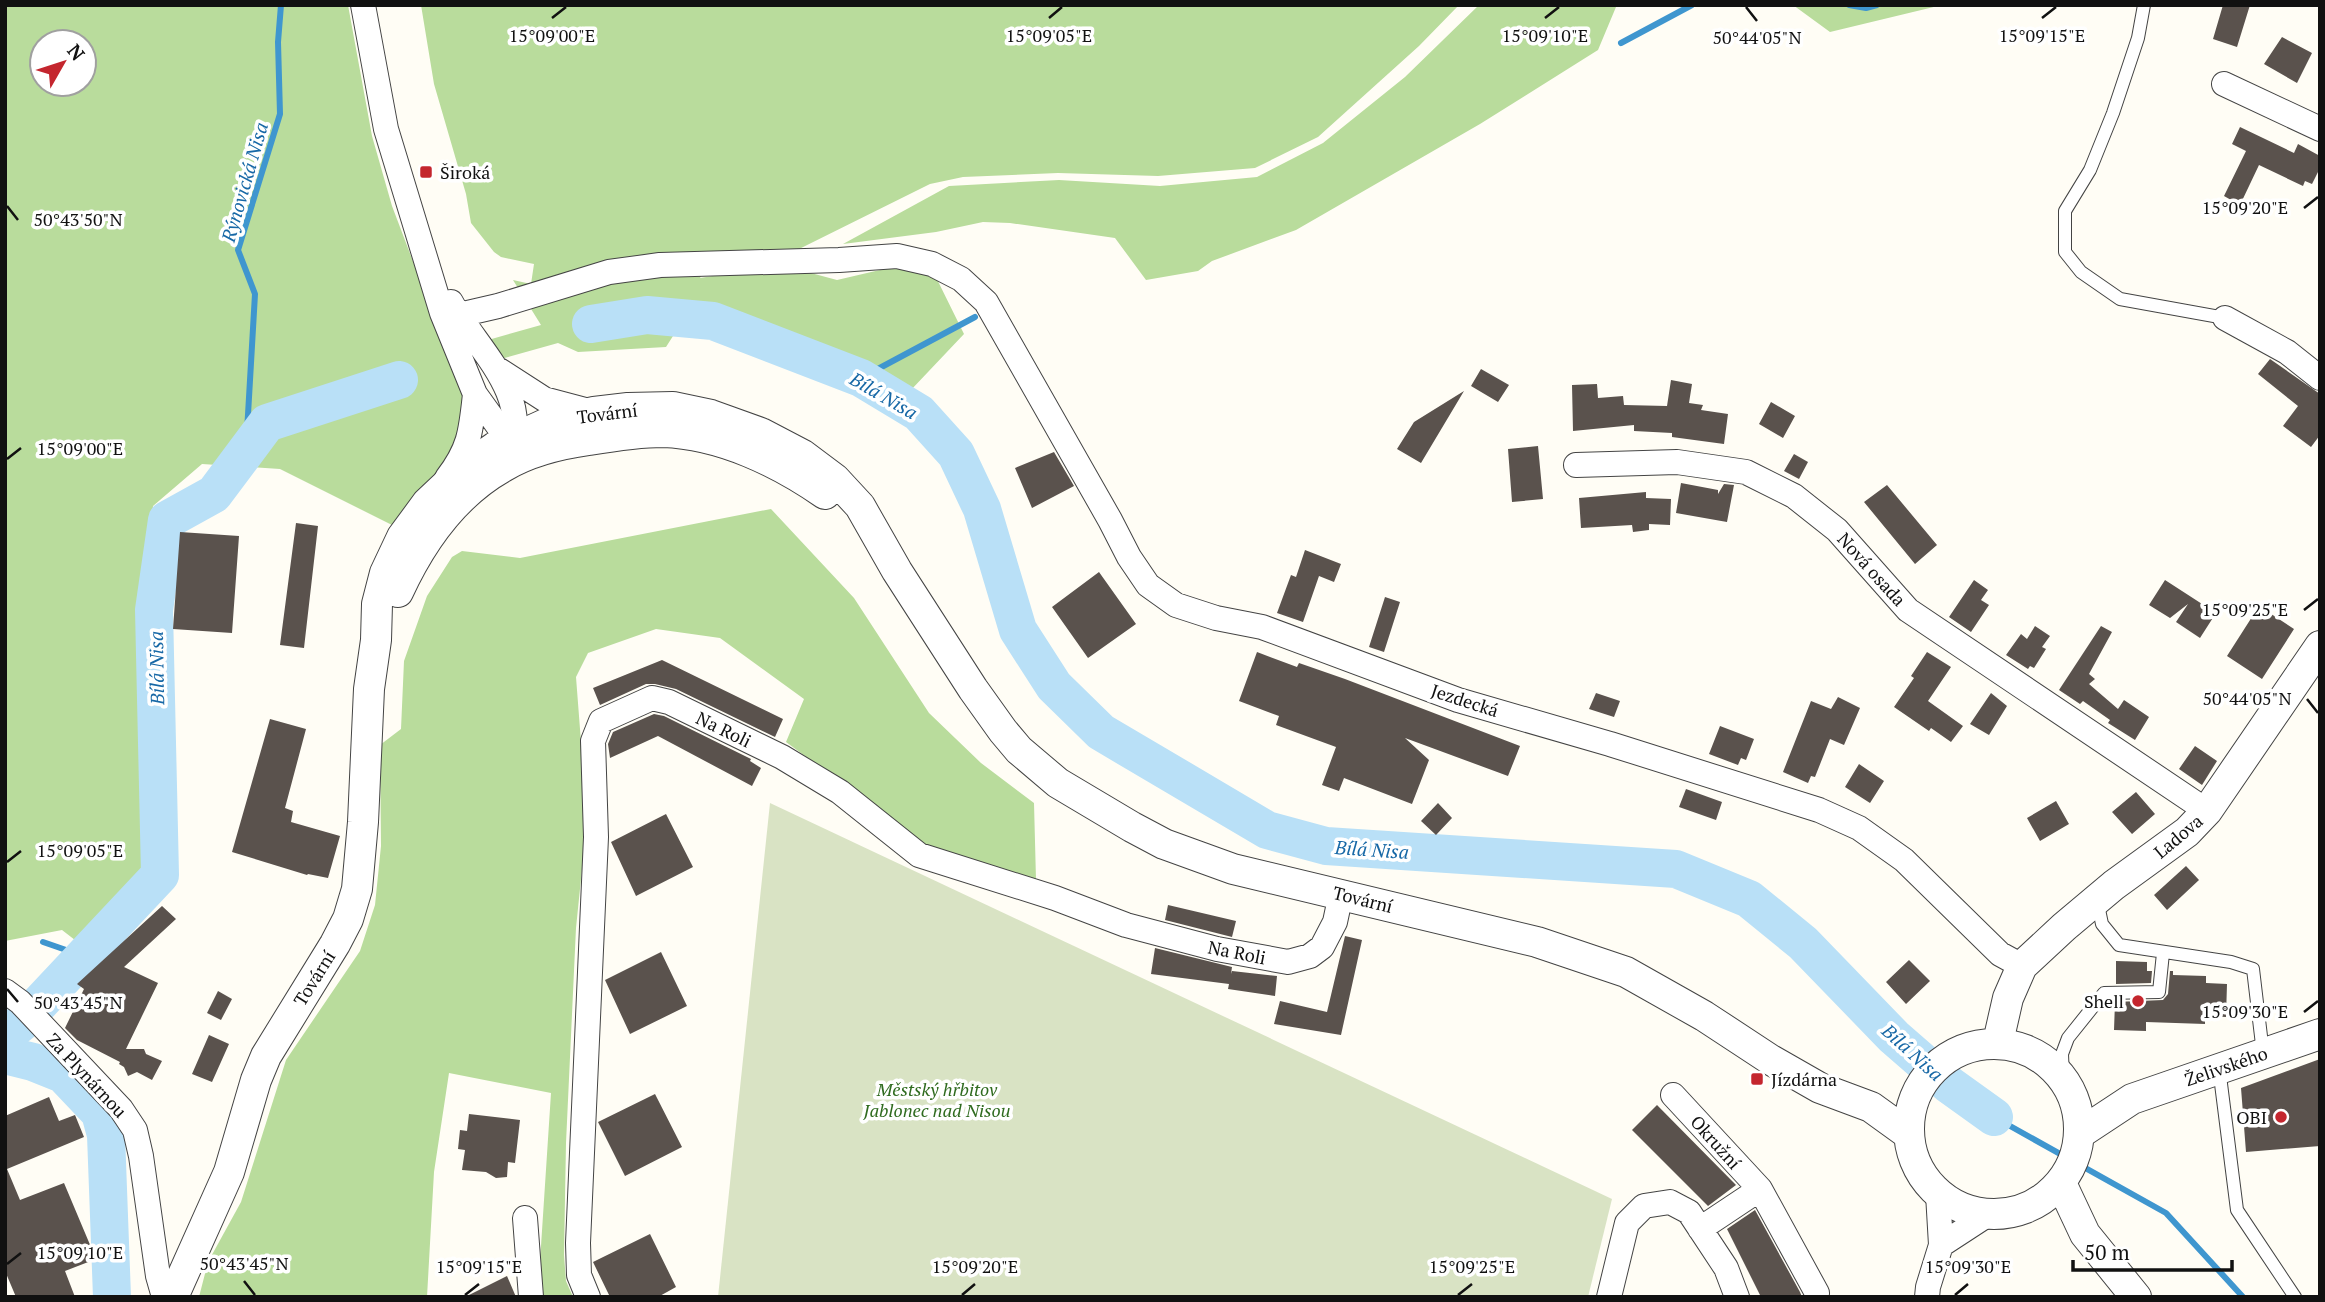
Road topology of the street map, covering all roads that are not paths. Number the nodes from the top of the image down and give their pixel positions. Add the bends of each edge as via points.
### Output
1 (363, 5) edge
2 (2144, 5) edge
3 (2224, 85) dead end
4 (2320, 129) edge
5 (425, 251) junction
6 (458, 315) junction
7 (2225, 318) joint
8 (499, 370) junction
9 (2320, 378) edge
10 (475, 394) junction
11 (594, 412) junction
12 (515, 437) junction
13 (553, 446) junction
14 (1576, 465) dead end
15 (504, 466) junction
16 (427, 503) junction
17 (897, 571) junction
18 (376, 640) junction
19 (2320, 646) edge
20 (2207, 811) junction
21 (1341, 894) junction
22 (2096, 900) junction
23 (2163, 953) junction
24 (2022, 966) junction
25 (13, 997) edge
26 (2008, 998) junction
27 (2320, 1034) edge
28 (1998, 1042) junction
29 (2026, 1050) junction
30 (2263, 1053) junction
31 (2218, 1067) junction
32 (2068, 1087) junction
33 (1917, 1093) junction
34 (1673, 1094) dead end
35 (2132, 1099) junction
36 (1871, 1107) junction
37 (1907, 1133) junction
38 (2080, 1137) junction
39 (2061, 1184) junction
40 (1760, 1189) junction
41 (1938, 1194) junction
42 (2037, 1205) junction
43 (1987, 1215) junction
44 (525, 1217) dead end
45 (1700, 1229) junction
46 (2085, 1234) junction
47 (1941, 1245) junction
48 (1817, 1293) dead end
49 (164, 1297) edge
50 (173, 1297) edge
51 (531, 1297) edge
52 (588, 1297) edge
53 (1609, 1297) edge
54 (1737, 1297) edge
55 (1927, 1297) edge
56 (2136, 1297) edge
57 (2295, 1297) edge

1 - 5 street via 386,129
2 - 7 lane via 2113,113 2090,170 2065,211 2066,252 2081,272 2120,299
3 - 4 street
5 - 6 street
5 - 10 street via 442,313
6 - 8 street
6 - 24 street, Jezdecká via 609,272 660,265 897,256 932,264 961,279 986,302 1129,557 1148,585 1176,605 1262,628 1458,700 1819,810 1859,828 1904,860 2000,954
7 - 9 street via 2287,352
8 - 11 street via 544,399
8 - 12 street via 516,412
10 - 12 street via 498,426
10 - 16 street via 471,432 462,458
11 - 12 street, Tovární via 552,421
11 - 17 street, Tovární via 673,407 761,433 803,455 860,506
12 - 13 street via 533,446
12 - 15 street
12 - 16 street, Tovární via 462,470
13 - 15 street, Tovární
13 - 17 street, Tovární via 666,432 749,452 805,480 831,499
14 - 20 street, Nová osada via 1677,462 1746,472 1794,496 1837,530 1908,610
15 - 18 street, Tovární via 447,513 411,564
16 - 18 street, Tovární via 402,537 385,573 377,604
17 - 21 street, Tovární via 1003,731 1058,783 1132,827 1186,852 1233,869
18 - 50 street, Tovární via 357,889 348,919 266,1056 229,1171
19 - 20 street, Ladova
20 - 22 street, Ladova via 2187,832
21 - 36 street, Tovární via 1537,942 1626,972 1820,1088
21 - 52 street, Na Roli via 1335,922 1322,947 1310,956 1288,962 1217,949 1126,925 919,855 839,792 782,757 669,702 652,698 601,722 593,741 596,837 578,1243 579,1275
22 - 23 lane via 2102,924 2119,945
22 - 24 street, Ladova
23 - 30 lane via 2253,969
23 - 32 lane via 2159,992 2104,993 2068,1038 2062,1054
24 - 26 street, Ladova
25 - 49 street, Za Plynárnou via 121,1109 135,1130
26 - 28 street, Ladova
26 - 29 street
27 - 30 street, Želivského
28 - 29 street
28 - 33 street via 1945,1059
29 - 32 street via 2046,1061
30 - 31 street, Želivského
31 - 35 street, Želivského
31 - 57 lane via 2237,1210
32 - 35 street, Želivského
32 - 38 street
33 - 36 street
33 - 37 street
34 - 40 street, Okružní
35 - 38 street, Želivského
36 - 37 street, Tovární
37 - 41 street via 1914,1160
38 - 39 street via 2073,1164
39 - 42 street
39 - 46 street
40 - 45 street
40 - 48 street, Okružní
41 - 43 street via 1971,1212
41 - 47 street
42 - 43 street
42 - 46 street
43 - 47 street
44 - 51 street
45 - 53 street via 1689,1212 1670,1202 1644,1206 1627,1223
45 - 54 street via 1726,1268
46 - 56 street
47 - 55 street

